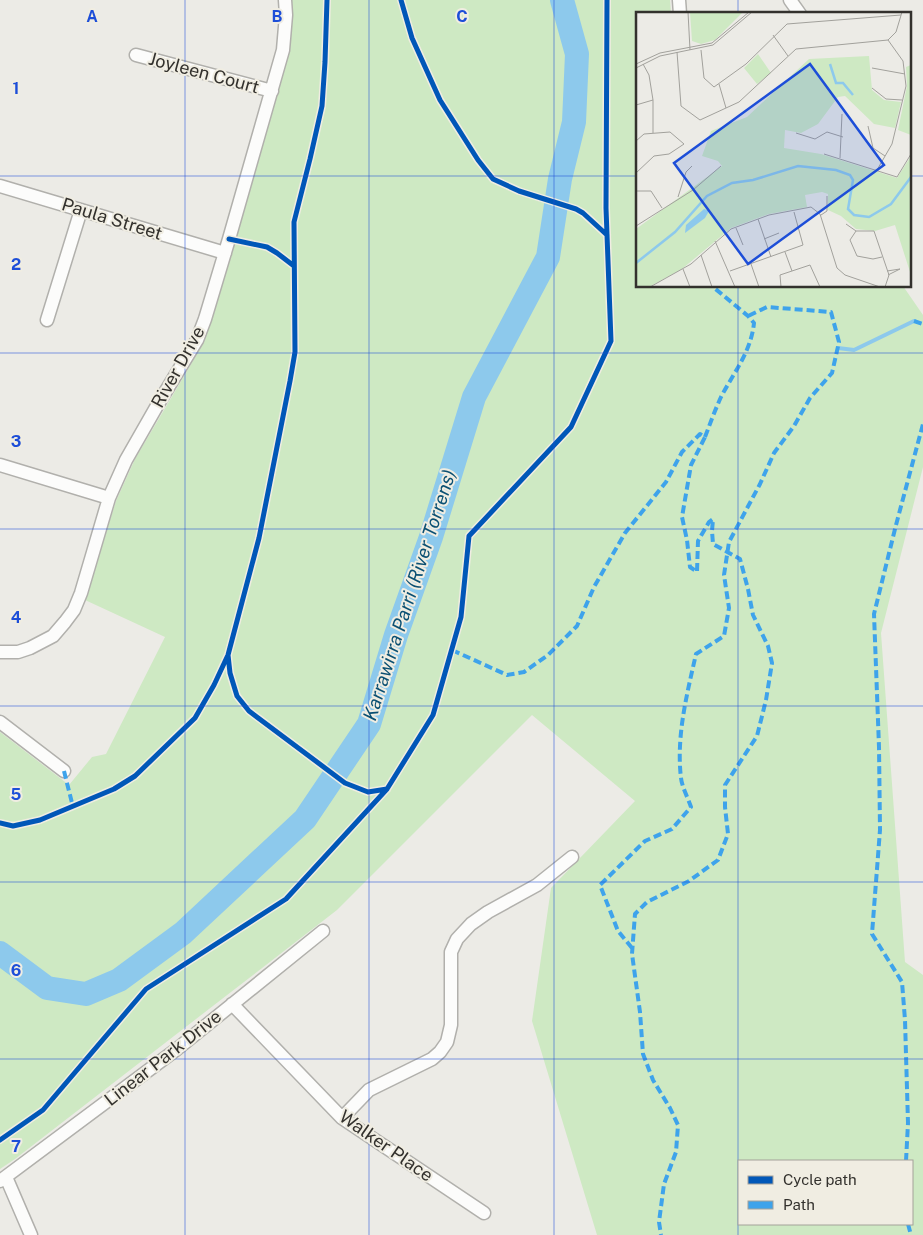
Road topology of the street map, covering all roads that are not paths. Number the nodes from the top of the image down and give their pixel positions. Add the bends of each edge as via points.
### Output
1 (285, 0) edge
2 (790, 0) edge
3 (799, 12) edge
4 (136, 55) dead end
5 (272, 91) junction
6 (0, 186) edge
7 (81, 210) junction
8 (224, 253) junction
9 (47, 320) dead end
10 (0, 465) edge
11 (109, 498) junction
12 (0, 652) edge
13 (0, 722) edge
14 (64, 771) dead end
15 (572, 857) dead end
16 (323, 931) dead end
17 (232, 1004) junction
18 (342, 1118) junction
19 (3, 1179) edge
20 (484, 1213) dead end
21 (30, 1235) edge

1 - 5 street, River Drive via 282,50
2 - 3 street
4 - 5 street, Joyleen Court
5 - 8 street, River Drive
6 - 7 street, Paula Street
7 - 8 street, Paula Street
7 - 9 street
8 - 11 street, River Drive via 197,340 126,460
10 - 11 street
11 - 12 street, River Drive via 81,593 70,616 53,636 30,648
13 - 14 street
15 - 18 street via 537,885 471,924 457,939 451,952 451,1025 447,1042 432,1060 369,1090
16 - 17 street, Linear Park Drive
17 - 18 street, Walker Place
17 - 19 street, Linear Park Drive
18 - 20 street, Walker Place
19 - 21 street

